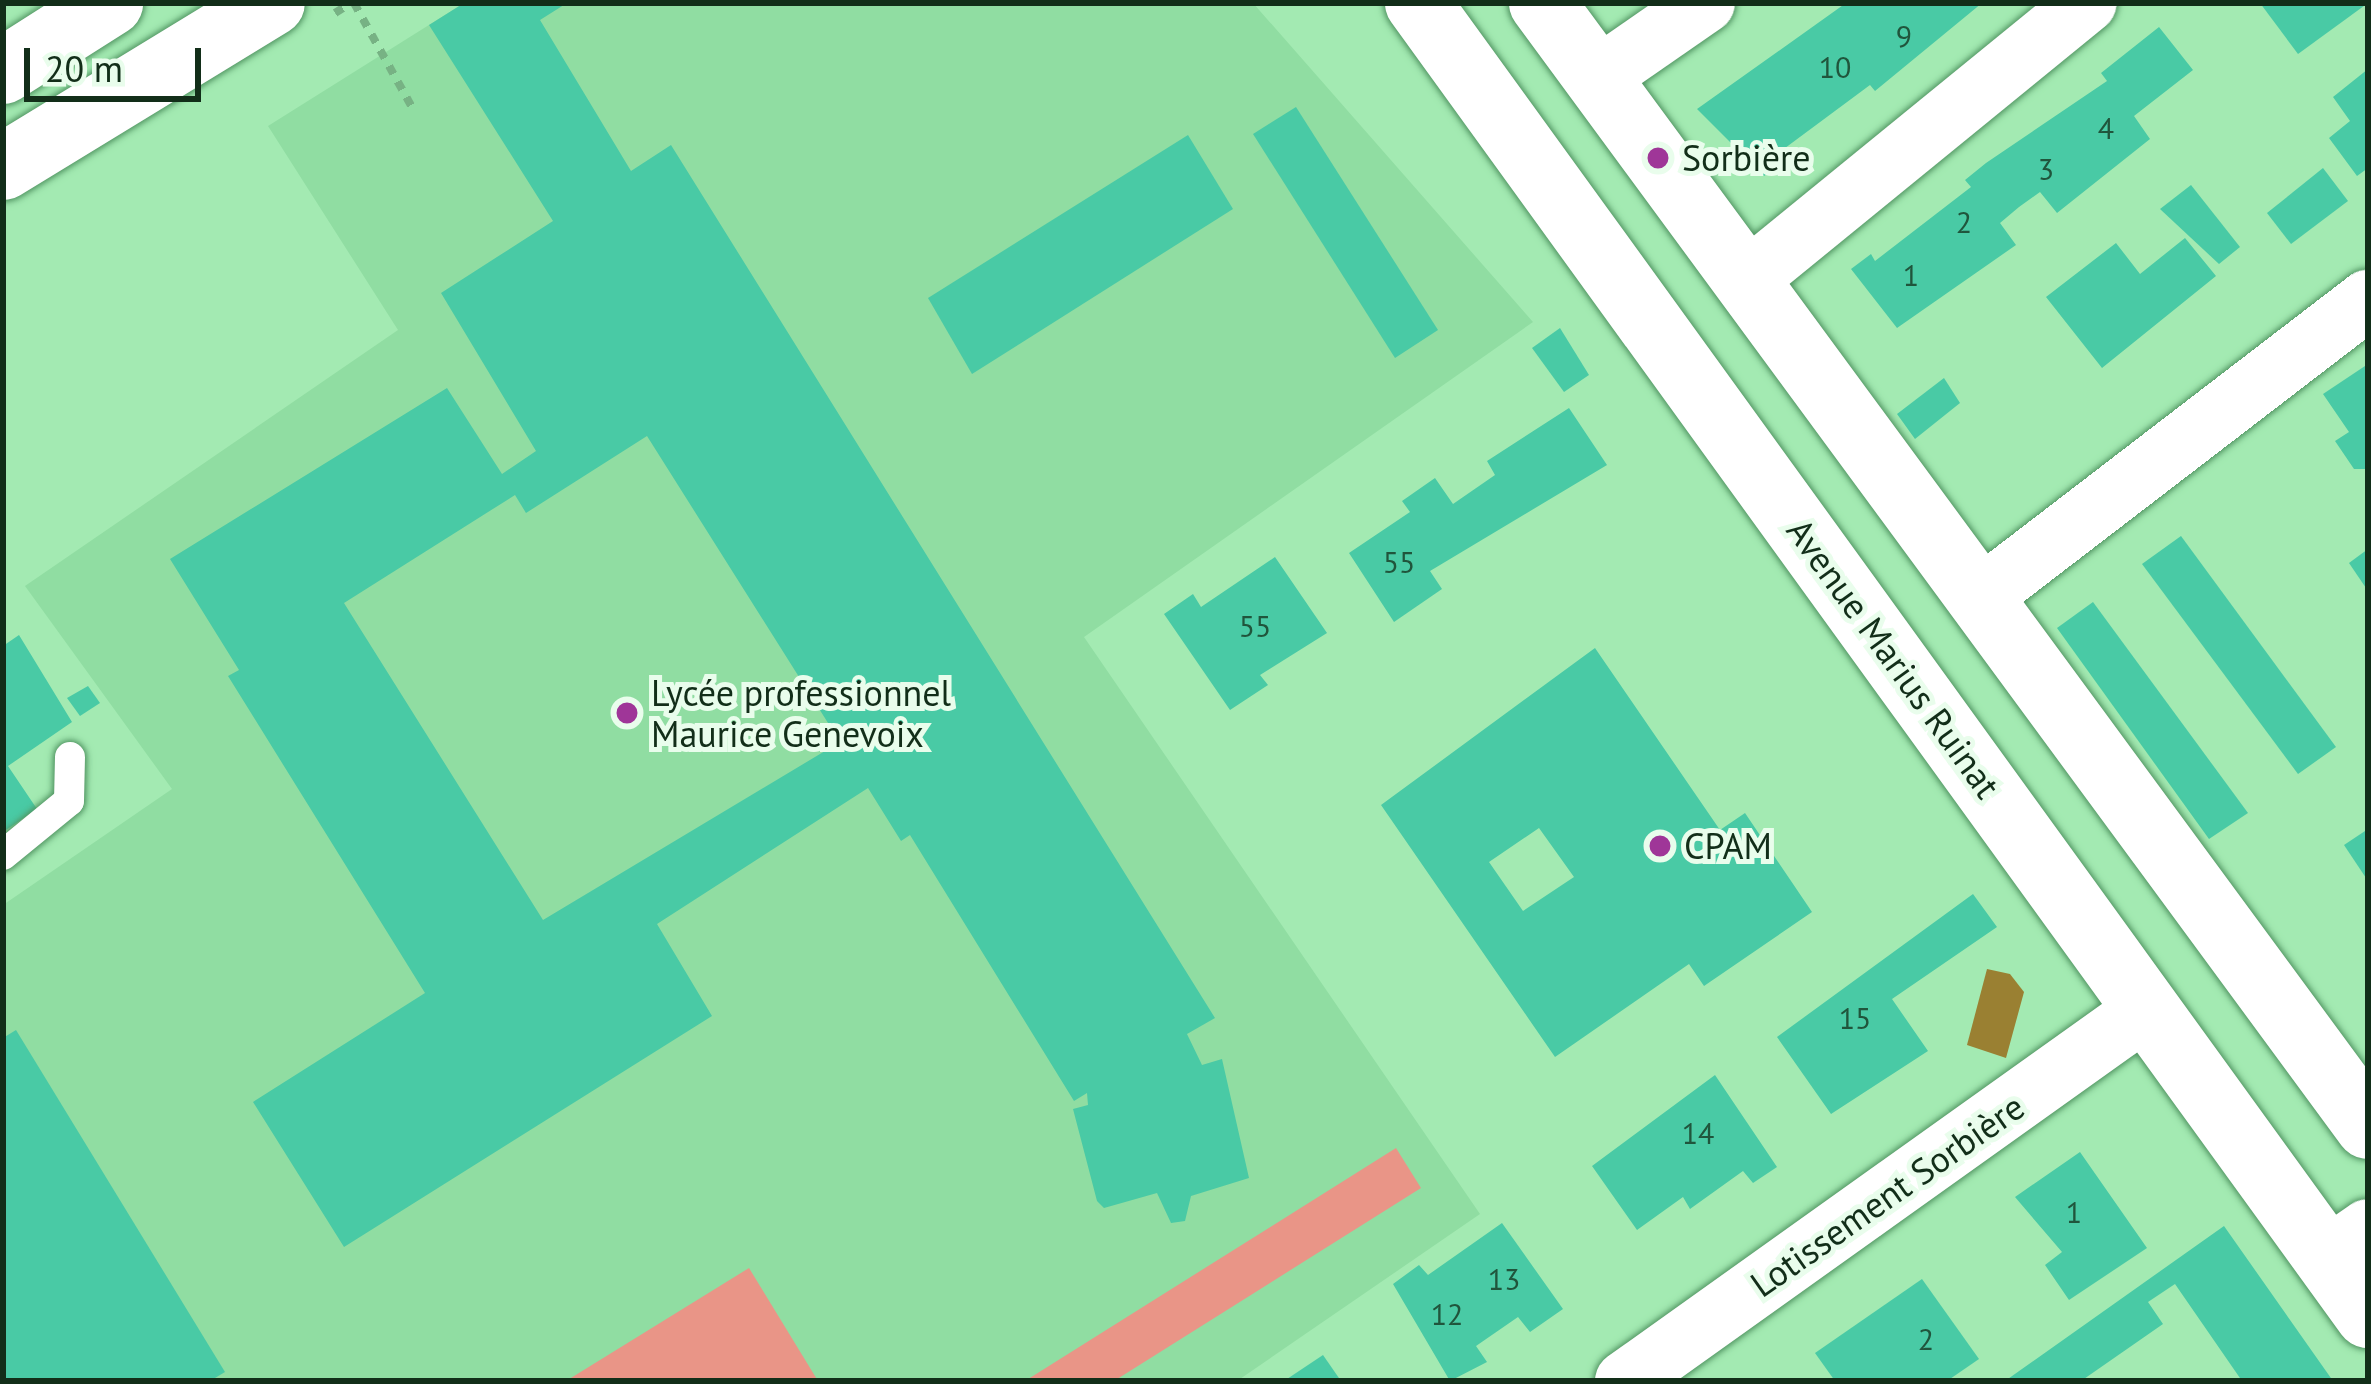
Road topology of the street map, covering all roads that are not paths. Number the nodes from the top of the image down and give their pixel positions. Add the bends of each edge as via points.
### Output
1 (110, 3) edge
2 (272, 3) edge
3 (1418, 3) edge
4 (1542, 3) edge
5 (1706, 3) edge
6 (2086, 3) edge
7 (3, 70) edge
8 (1598, 77) junction
9 (3, 167) edge
10 (1748, 279) junction
11 (2368, 299) edge
12 (1983, 595) junction
13 (70, 757) dead end
14 (3, 855) edge
15 (2148, 1008) junction
16 (2368, 1126) edge
17 (2347, 1244) edge
18 (2368, 1315) edge
19 (1625, 1381) edge

1 - 7 street
2 - 9 street
3 - 15 street, Avenue Marius Ruinat
4 - 8 street
5 - 8 street
6 - 10 street
8 - 10 street
10 - 12 street
11 - 12 street
12 - 16 street
13 - 14 lane via 70,802
15 - 17 street, Avenue Marius Ruinat
15 - 19 street, Lotissement Sorbière
17 - 18 street, Avenue Marius Ruinat

